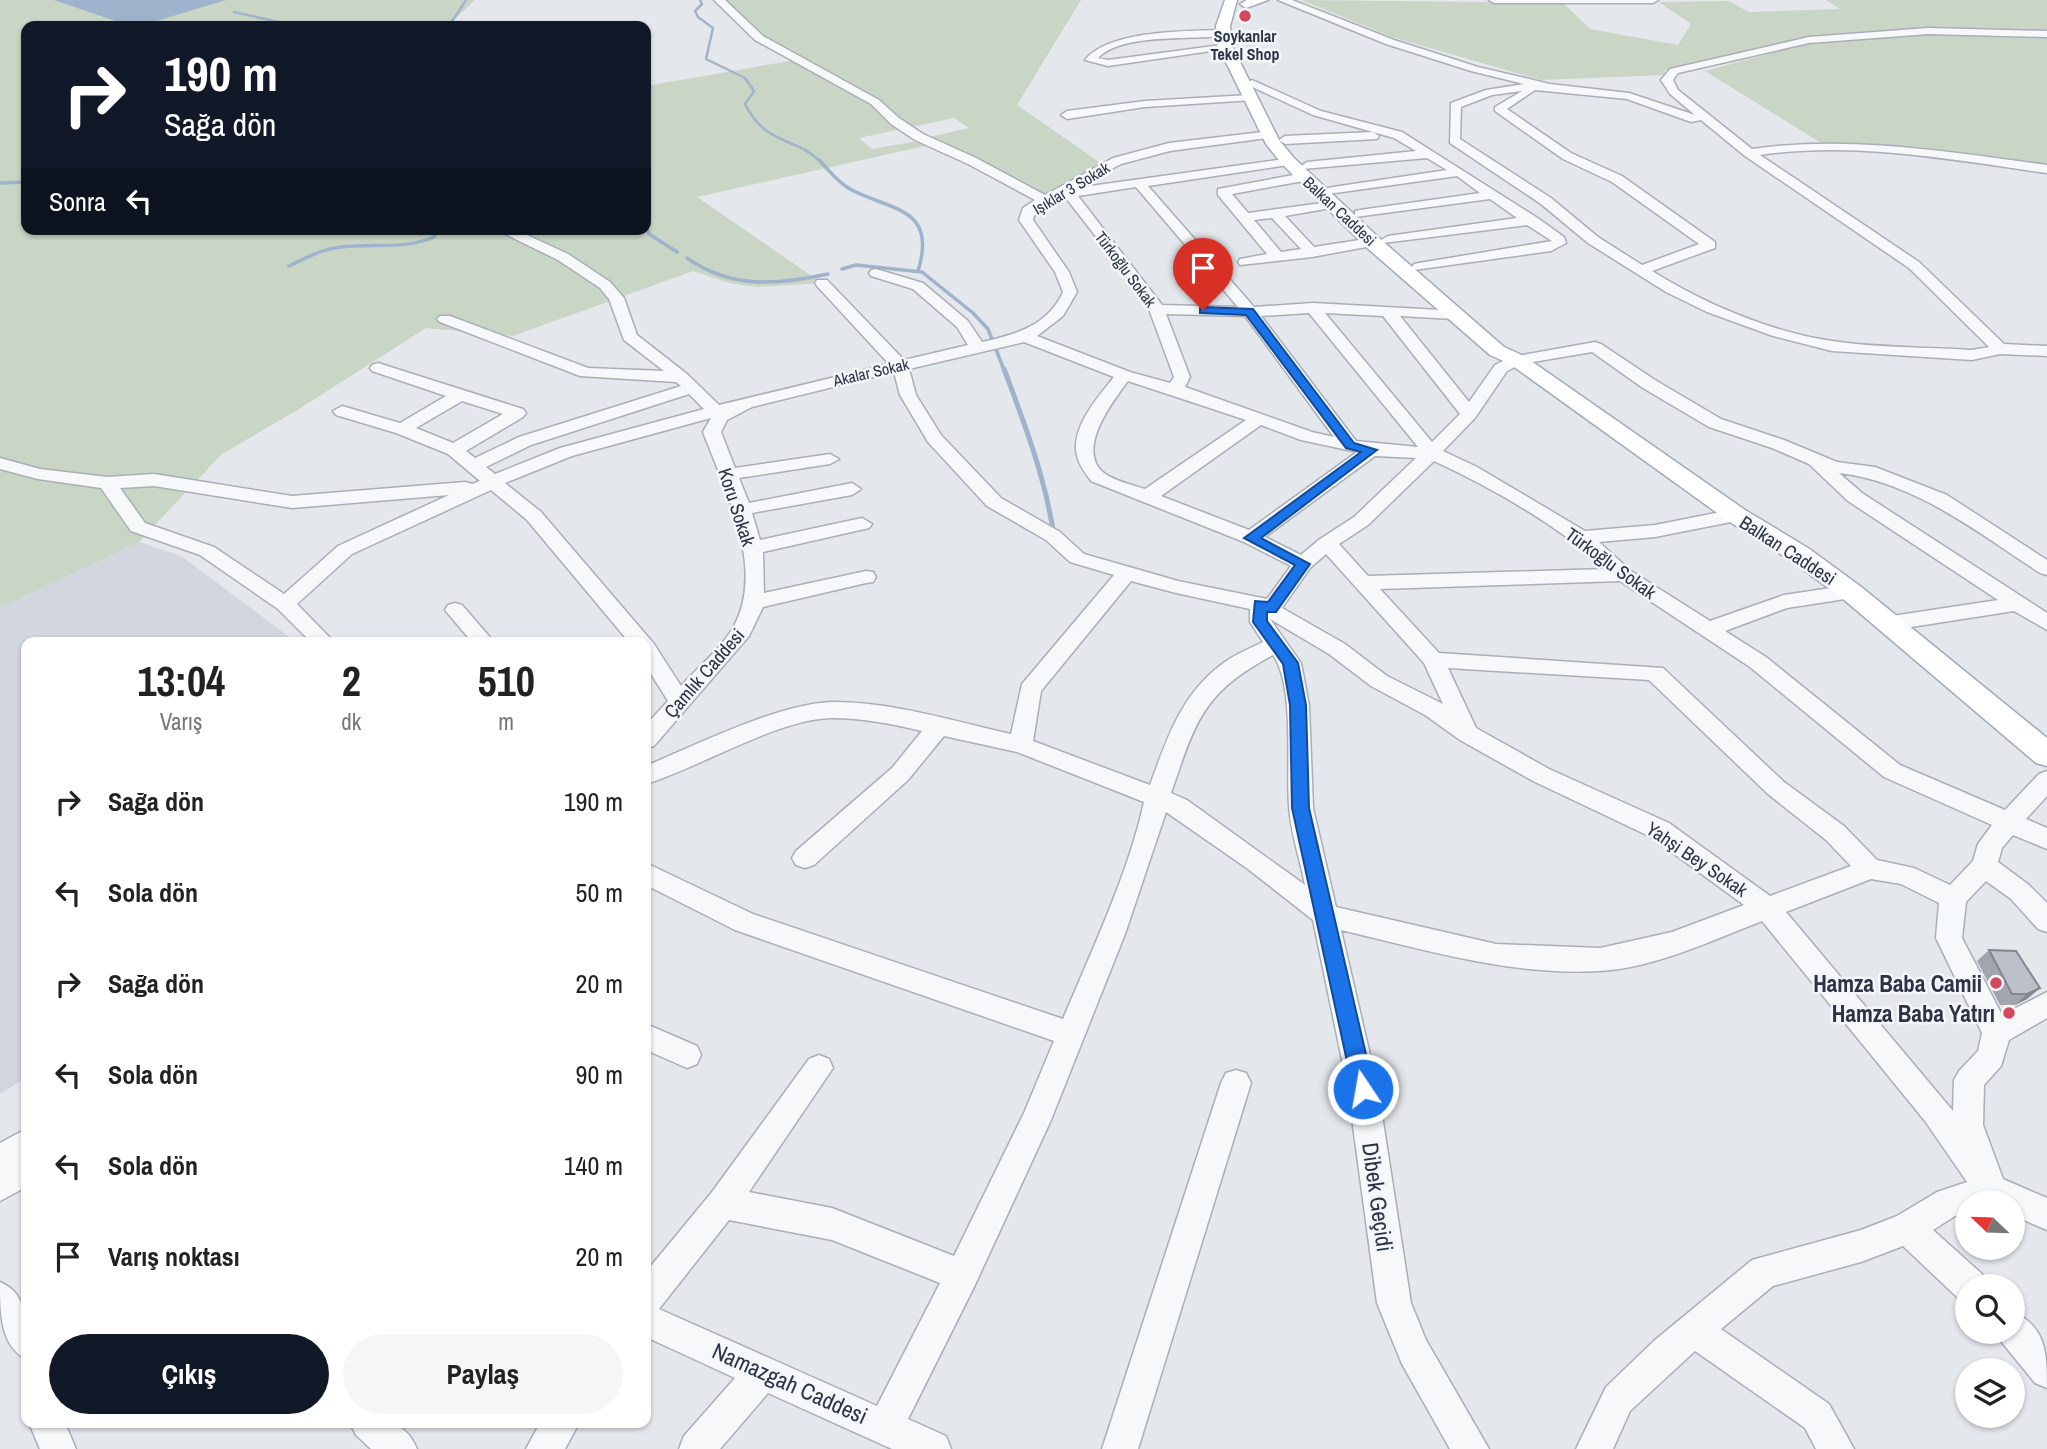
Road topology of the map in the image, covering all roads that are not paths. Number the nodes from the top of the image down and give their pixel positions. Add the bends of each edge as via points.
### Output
1 (719, 0) edge
2 (1231, 0) edge
3 (1262, 0) edge
4 (1283, 0) edge
5 (1494, 0) edge
6 (1653, 0) edge
7 (1250, 2) edge
8 (2047, 34) edge
9 (1224, 39) junction
10 (1252, 83) junction
11 (1550, 87) junction
12 (1249, 98) junction
13 (1067, 115) dead end
14 (1717, 128) junction
15 (1277, 135) junction
16 (1398, 135) junction
17 (1749, 153) junction
18 (1430, 154) junction
19 (1288, 161) junction
20 (2047, 169) edge
21 (1306, 172) junction
22 (1459, 172) junction
23 (1139, 183) junction
24 (1069, 193) junction
25 (1491, 195) junction
26 (1333, 197) junction
27 (1048, 198) junction
28 (1276, 214) junction
29 (1360, 214) junction
30 (1244, 218) junction
31 (1531, 220) junction
32 (515, 235) edge
33 (1380, 241) junction
34 (1312, 253) junction
35 (1277, 257) junction
36 (1245, 262) dead end
37 (1419, 267) junction
38 (1641, 270) junction
39 (876, 273) dead end
40 (822, 282) dead end
41 (1313, 308) junction
42 (1157, 309) junction
43 (1387, 310) junction
44 (1250, 312) junction
45 (1454, 314) junction
46 (445, 319) dead end
47 (1025, 337) junction
48 (980, 348) junction
49 (2000, 349) junction
50 (2047, 351) edge
51 (1517, 360) junction
52 (900, 366) junction
53 (377, 368) dead end
54 (1124, 375) junction
55 (686, 383) junction
56 (1175, 389) junction
57 (459, 395) junction
58 (342, 411) dead end
59 (718, 414) junction
60 (1469, 414) junction
61 (1260, 418) junction
62 (402, 429) junction
63 (1350, 446) junction
64 (454, 450) junction
65 (1371, 450) junction
66 (1432, 453) junction
67 (830, 459) dead end
68 (1814, 460) junction
69 (0, 463) edge
70 (474, 466) junction
71 (729, 474) junction
72 (107, 483) junction
73 (487, 484) junction
74 (852, 489) dead end
75 (1145, 498) junction
76 (740, 510) junction
77 (1736, 516) junction
78 (862, 524) dead end
79 (1582, 537) junction
80 (1251, 538) junction
81 (1327, 543) junction
82 (752, 548) junction
83 (1303, 564) junction
84 (2047, 569) edge
85 (1126, 574) junction
86 (1624, 575) junction
87 (866, 577) dead end
88 (1361, 583) junction
89 (1851, 592) junction
90 (754, 602) junction
91 (285, 604) junction
92 (1260, 604) junction
93 (2015, 604) junction
94 (456, 610) dead end
95 (1892, 623) junction
96 (2047, 623) edge
97 (1707, 629) junction
98 (318, 637) edge
99 (480, 637) edge
100 (636, 637) edge
101 (1276, 644) junction
102 (651, 657) edge
103 (1433, 660) junction
104 (679, 701) junction
105 (939, 726) junction
106 (651, 734) edge
107 (1468, 734) junction
108 (1021, 745) junction
109 (2047, 755) edge
110 (651, 773) edge
111 (2047, 780) edge
112 (1157, 797) junction
113 (2010, 822) junction
114 (2047, 839) edge
115 (805, 858) dead end
116 (1985, 866) junction
117 (1870, 869) junction
118 (651, 876) edge
119 (1953, 898) junction
120 (1767, 908) junction
121 (1325, 915) junction
122 (2047, 921) edge
123 (2047, 1004) edge
124 (1996, 1032) junction
125 (1072, 1035) junction
126 (651, 1039) edge
127 (687, 1055) dead end
128 (819, 1068) dead end
129 (1236, 1083) dead end
130 (21, 1147) edge
131 (0, 1160) edge
132 (21, 1172) edge
133 (0, 1186) edge
134 (1991, 1190) joint
135 (1955, 1201) edge
136 (723, 1203) junction
137 (2025, 1205) edge
138 (2047, 1214) edge
139 (1908, 1228) junction
140 (1957, 1274) edge
141 (962, 1275) junction
142 (651, 1292) edge
143 (0, 1299) edge
144 (651, 1322) edge
145 (1695, 1331) junction
146 (21, 1334) edge
147 (2025, 1344) edge
148 (764, 1371) junction
149 (2047, 1371) edge
150 (886, 1425) junction
151 (49, 1428) edge
152 (374, 1428) edge
153 (558, 1428) edge
154 (704, 1447) edge
155 (58, 1449) edge
156 (399, 1449) edge
157 (544, 1449) edge
158 (933, 1449) edge
159 (1119, 1449) edge
160 (1471, 1449) edge
161 (1594, 1449) edge
162 (1836, 1449) edge

1 - 27 street via 759,38 875,102 919,138
2 - 9 main road
3 - 7 main road
4 - 11 street via 1390,42
5 - 6 street
7 - 10 main road, Balkan Caddesi via 1237,15 1234,29
8 - 14 street via 1928,31 1809,40 1674,71 1667,80 1674,92
9 - 9 street via 1108,63 1090,60 1116,45 1192,34
9 - 12 main road, Balkan Caddesi
10 - 15 main road, Balkan Caddesi
10 - 16 street via 1317,113
11 - 14 street via 1642,99
11 - 38 street via 1515,86 1455,105 1454,140
11 - 38 street via 1532,90 1499,109 1567,156 1617,179 1710,245
12 - 13 street via 1145,104
12 - 15 main road, Balkan Caddesi
14 - 17 street
15 - 16 street, Işıklar 3 Sokak
15 - 19 main road, Balkan Caddesi
15 - 21 main road, Balkan Caddesi
15 - 27 street, Işıklar 3 Sokak via 1150,151 1109,164
16 - 18 street
17 - 20 street via 1787,147 1858,147
17 - 49 street via 1914,265
18 - 21 street
18 - 22 street
19 - 21 main road, Balkan Caddesi
19 - 23 street
21 - 26 main road, Balkan Caddesi
21 - 30 street via 1223,192
22 - 25 street
22 - 26 street
23 - 24 street
23 - 44 street
24 - 27 street
24 - 42 street, Türkoğlu Sokak
25 - 29 street
25 - 31 street
26 - 28 street
26 - 29 main road, Balkan Caddesi
26 - 33 main road, Balkan Caddesi
27 - 47 street, Işıklar 3 Sokak via 1028,211 1027,220 1070,292 1053,317
28 - 30 street
28 - 34 street
29 - 33 main road, Balkan Caddesi
30 - 35 street
31 - 33 street
31 - 37 street via 1556,236 1559,243
32 - 55 street via 563,257 604,285 616,298 630,337
33 - 34 street
33 - 37 main road, Balkan Caddesi
33 - 45 main road, Balkan Caddesi
34 - 35 street
35 - 36 street
37 - 51 main road, Balkan Caddesi
38 - 49 street via 1686,299 1816,344 1972,355
39 - 48 street via 918,286 963,324
40 - 52 street
41 - 43 street
41 - 44 street
41 - 66 street
42 - 44 street
42 - 56 street, Türkoğlu Sokak via 1182,376
43 - 45 street
43 - 60 street
44 - 63 street
45 - 51 main road, Balkan Caddesi via 1497,351
46 - 55 street via 586,373
47 - 48 street, Akalar Sokak
47 - 54 street, Türkoğlu Sokak
48 - 52 street, Akalar Sokak
49 - 50 street
51 - 60 street via 1501,368
51 - 68 street via 1595,348 1715,423
51 - 77 main road, Balkan Caddesi
52 - 59 street, Akalar Sokak via 742,404
52 - 85 street, Yahşi Bey Sokak via 908,395 934,438 994,502 1053,536 1077,558
53 - 57 street
54 - 56 street, Türkoğlu Sokak
54 - 75 street via 1101,405 1085,440 1086,458 1097,477
55 - 59 street
55 - 70 street via 525,441
56 - 61 street, Türkoğlu Sokak
57 - 62 street
57 - 64 street via 517,413
58 - 62 street
59 - 71 street, Koru Sokak via 712,432
59 - 73 street, Akalar Sokak via 566,452
60 - 66 street
61 - 63 street, Türkoğlu Sokak
61 - 75 street
62 - 64 street
63 - 65 street, Türkoğlu Sokak
64 - 70 street
65 - 66 street, Türkoğlu Sokak
65 - 80 street
66 - 79 street, Türkoğlu Sokak
66 - 81 street via 1361,521
67 - 71 street
68 - 84 street via 1869,471 1940,499
68 - 93 street via 1855,497
69 - 72 street via 38,474
70 - 73 street
71 - 76 street, Koru Sokak
72 - 73 street via 154,480 292,502
72 - 91 street via 138,527 207,551
73 - 91 street via 345,550
73 - 100 street via 534,516
74 - 76 street
75 - 80 street
76 - 82 street, Koru Sokak
77 - 79 street via 1655,531
77 - 89 main road, Balkan Caddesi
78 - 82 street
79 - 86 street, Türkoğlu Sokak
80 - 83 street
81 - 83 street
81 - 88 street
82 - 90 street, Koru Sokak
83 - 92 street via 1271,608
85 - 92 street, Yahşi Bey Sokak
85 - 108 street via 1030,689
86 - 88 street
86 - 97 street, Türkoğlu Sokak
87 - 90 street
88 - 103 street
89 - 95 main road, Balkan Caddesi
89 - 97 street via 1784,602
90 - 104 street, Çamlık Caddesi via 741,631
91 - 98 street
92 - 101 street, Dibek Geçidi via 1260,622
92 - 107 street, Yahşi Bey Sokak
93 - 95 street
93 - 96 street
94 - 99 street
95 - 109 main road, Balkan Caddesi
97 - 113 street, Türkoğlu Sokak via 1758,662 1892,771
101 - 112 street via 1233,667 1210,687 1185,721
101 - 121 street, Dibek Geçidi via 1290,663 1298,705 1301,808
102 - 104 street
103 - 107 street
103 - 117 street via 1655,674
104 - 106 street, Çamlık Caddesi
105 - 108 street
105 - 110 street via 890,715 831,710 787,718
105 - 115 street via 900,774
107 - 120 street, Yahşi Bey Sokak via 1541,775 1660,830
108 - 112 street
111 - 113 street
112 - 121 street via 1257,862
112 - 125 street via 1134,875
113 - 114 street, Türkoğlu Sokak
113 - 116 street via 1990,844
116 - 119 street
116 - 122 street via 2021,892
117 - 119 street via 1905,875
117 - 120 street
118 - 125 street via 744,922
119 - 124 street via 1949,938
120 - 121 street via 1674,943 1600,960 1496,956
120 - 134 street, Yahşi Bey Sokak via 1936,1111
121 - 160 street, Dibek Geçidi via 1363,1089 1394,1303 1414,1352
123 - 124 street
124 - 134 street via 1991,1056 1969,1080 1968,1125
125 - 141 street
126 - 127 street
128 - 136 street
129 - 159 street
130 - 131 street
132 - 133 street
135 - 139 street
136 - 141 street via 832,1224
136 - 142 street
137 - 138 street
139 - 140 street
139 - 145 street via 1764,1272
141 - 150 street
143 - 146 street
144 - 148 street, Namazgah Caddesi
145 - 161 street via 1618,1399
145 - 162 street via 1817,1416
147 - 149 street
148 - 150 street, Namazgah Caddesi
148 - 154 street
150 - 158 street, Namazgah Caddesi
151 - 155 street
152 - 156 street
153 - 157 street

